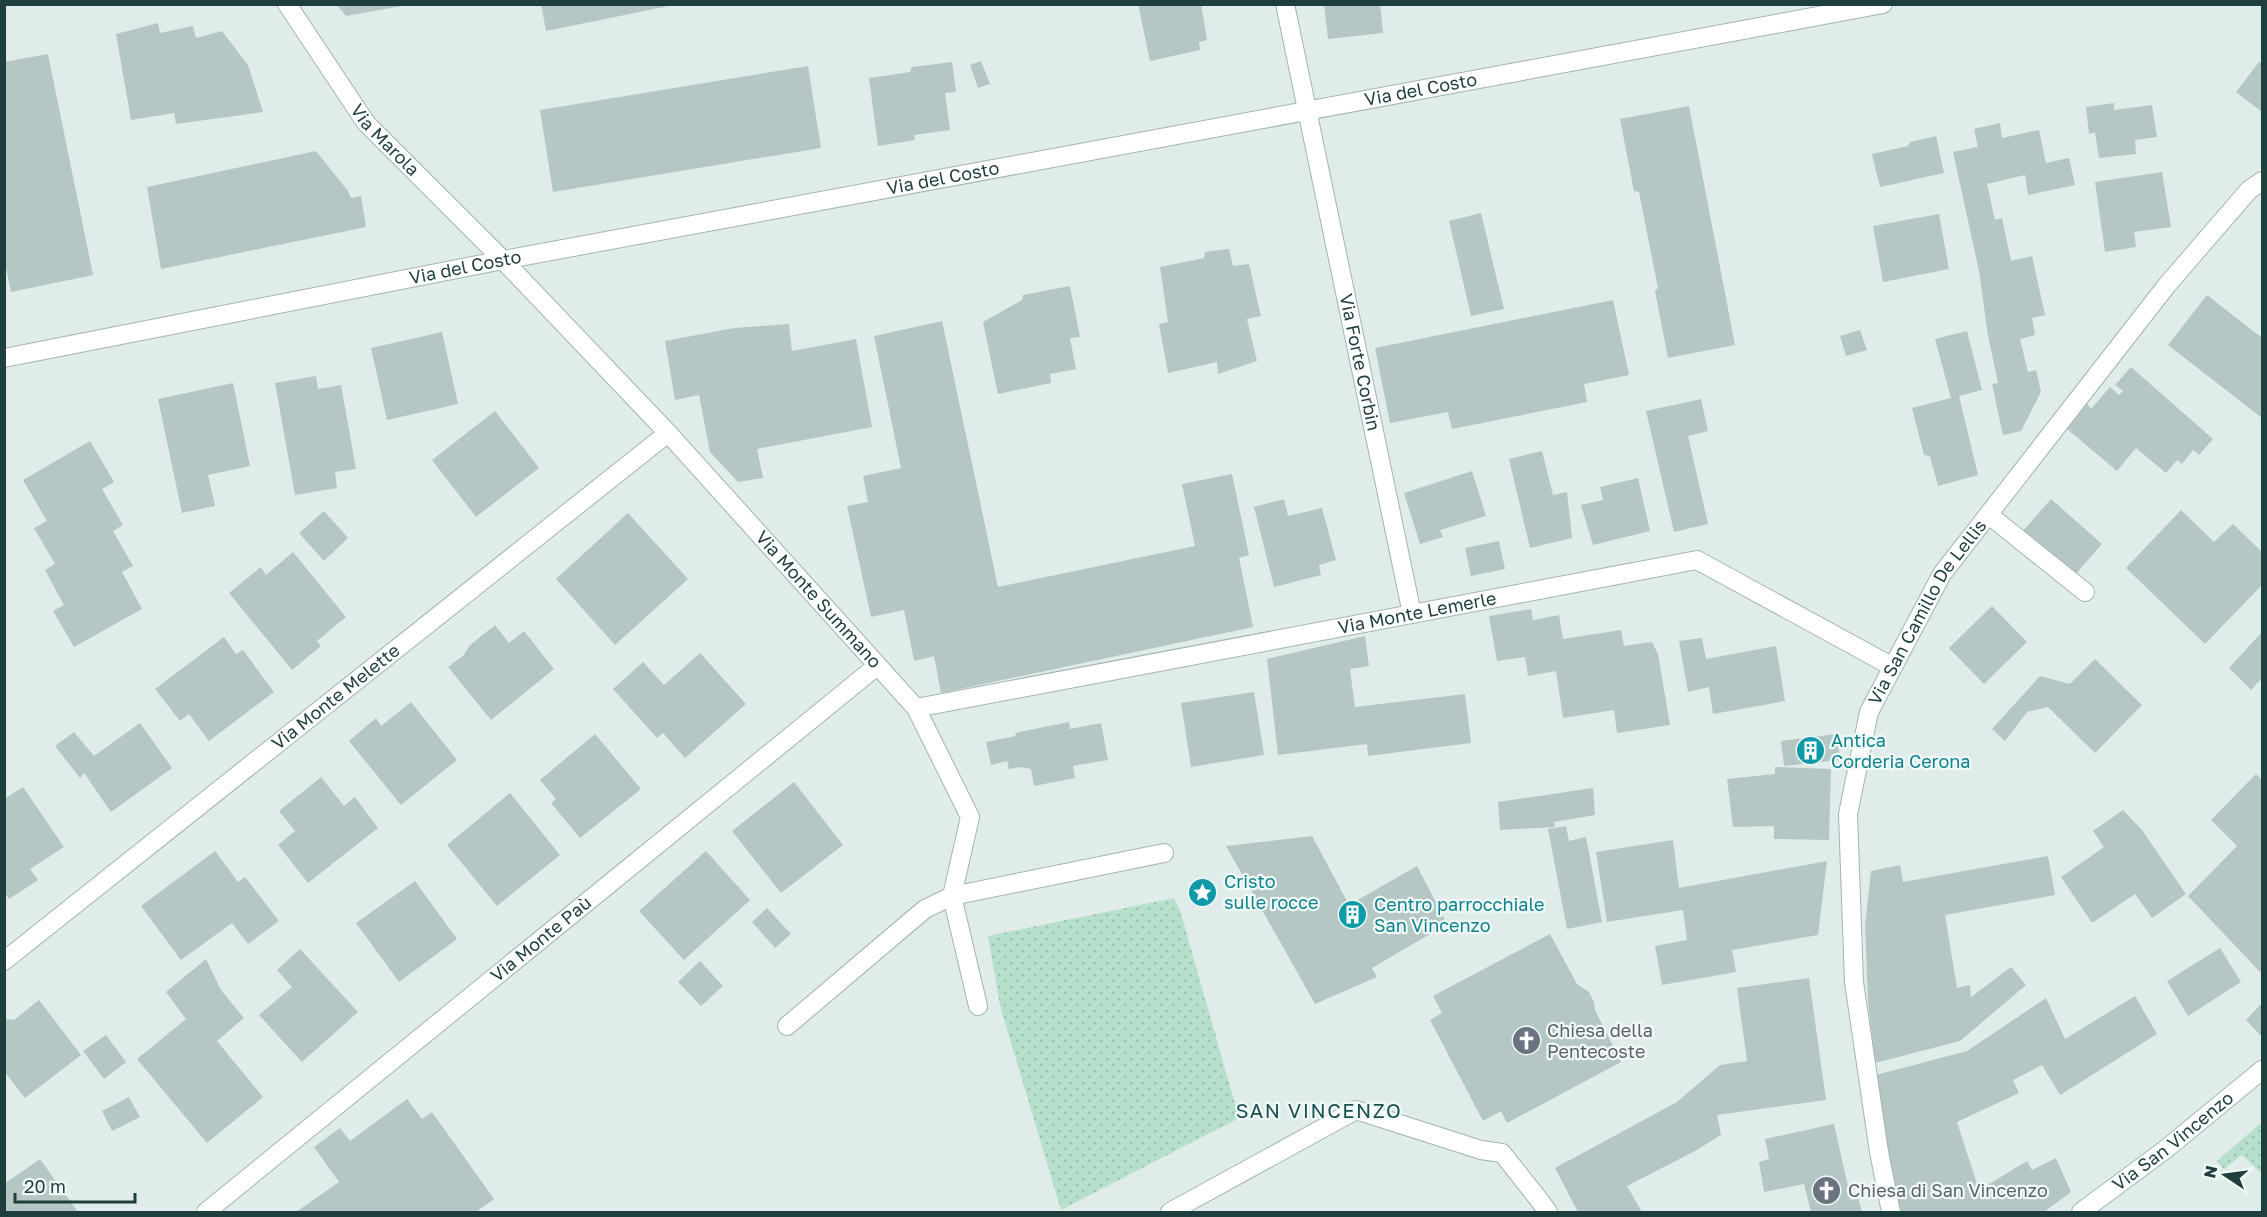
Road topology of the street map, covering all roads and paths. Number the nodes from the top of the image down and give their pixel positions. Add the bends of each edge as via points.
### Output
1 (287, 4) edge
2 (1285, 4) edge
3 (1883, 4) edge
4 (1307, 110) junction
5 (2262, 181) edge
6 (503, 260) junction
7 (4, 358) edge
8 (668, 433) junction
9 (1989, 515) junction
10 (2085, 592) dead end
11 (1413, 614) junction
12 (877, 666) junction
13 (1893, 667) junction
14 (916, 708) junction
15 (1164, 852) dead end
16 (952, 896) junction
17 (4, 961) edge
18 (978, 1006) dead end
19 (786, 1026) dead end
20 (2262, 1070) edge
21 (206, 1212) edge
22 (1170, 1212) edge
23 (1548, 1212) edge
24 (1891, 1212) edge
25 (2081, 1212) edge

1 - 6 street, Via Marola via 366,123
2 - 4 street, Via Forte Corbin
3 - 4 street, Via del Costo
4 - 6 street, Via del Costo
4 - 11 street, Via Forte Corbin
5 - 9 street, Via San Camillo De Lellis via 2249,190 2167,285
6 - 7 street, Via del Costo
6 - 8 street, Via Monte Summano
8 - 12 street, Via Monte Summano
8 - 17 street, Via Monte Melette
9 - 10 street
9 - 13 street, Via San Camillo De Lellis via 1942,574
11 - 13 street, Via Monte Lemerle via 1697,560
11 - 14 street, Via Monte Lemerle
12 - 14 street, Via Monte Summano
12 - 21 street, Via Monte Paù
13 - 24 street, Via San Camillo De Lellis via 1869,712 1848,814 1854,981
14 - 16 street, Via Monte Summano via 970,817
15 - 16 street
16 - 18 street, Via Monte Summano
16 - 19 street via 925,909
20 - 25 street, Via San Vincenzo
22 - 23 street via 1356,1110 1481,1150 1502,1153

